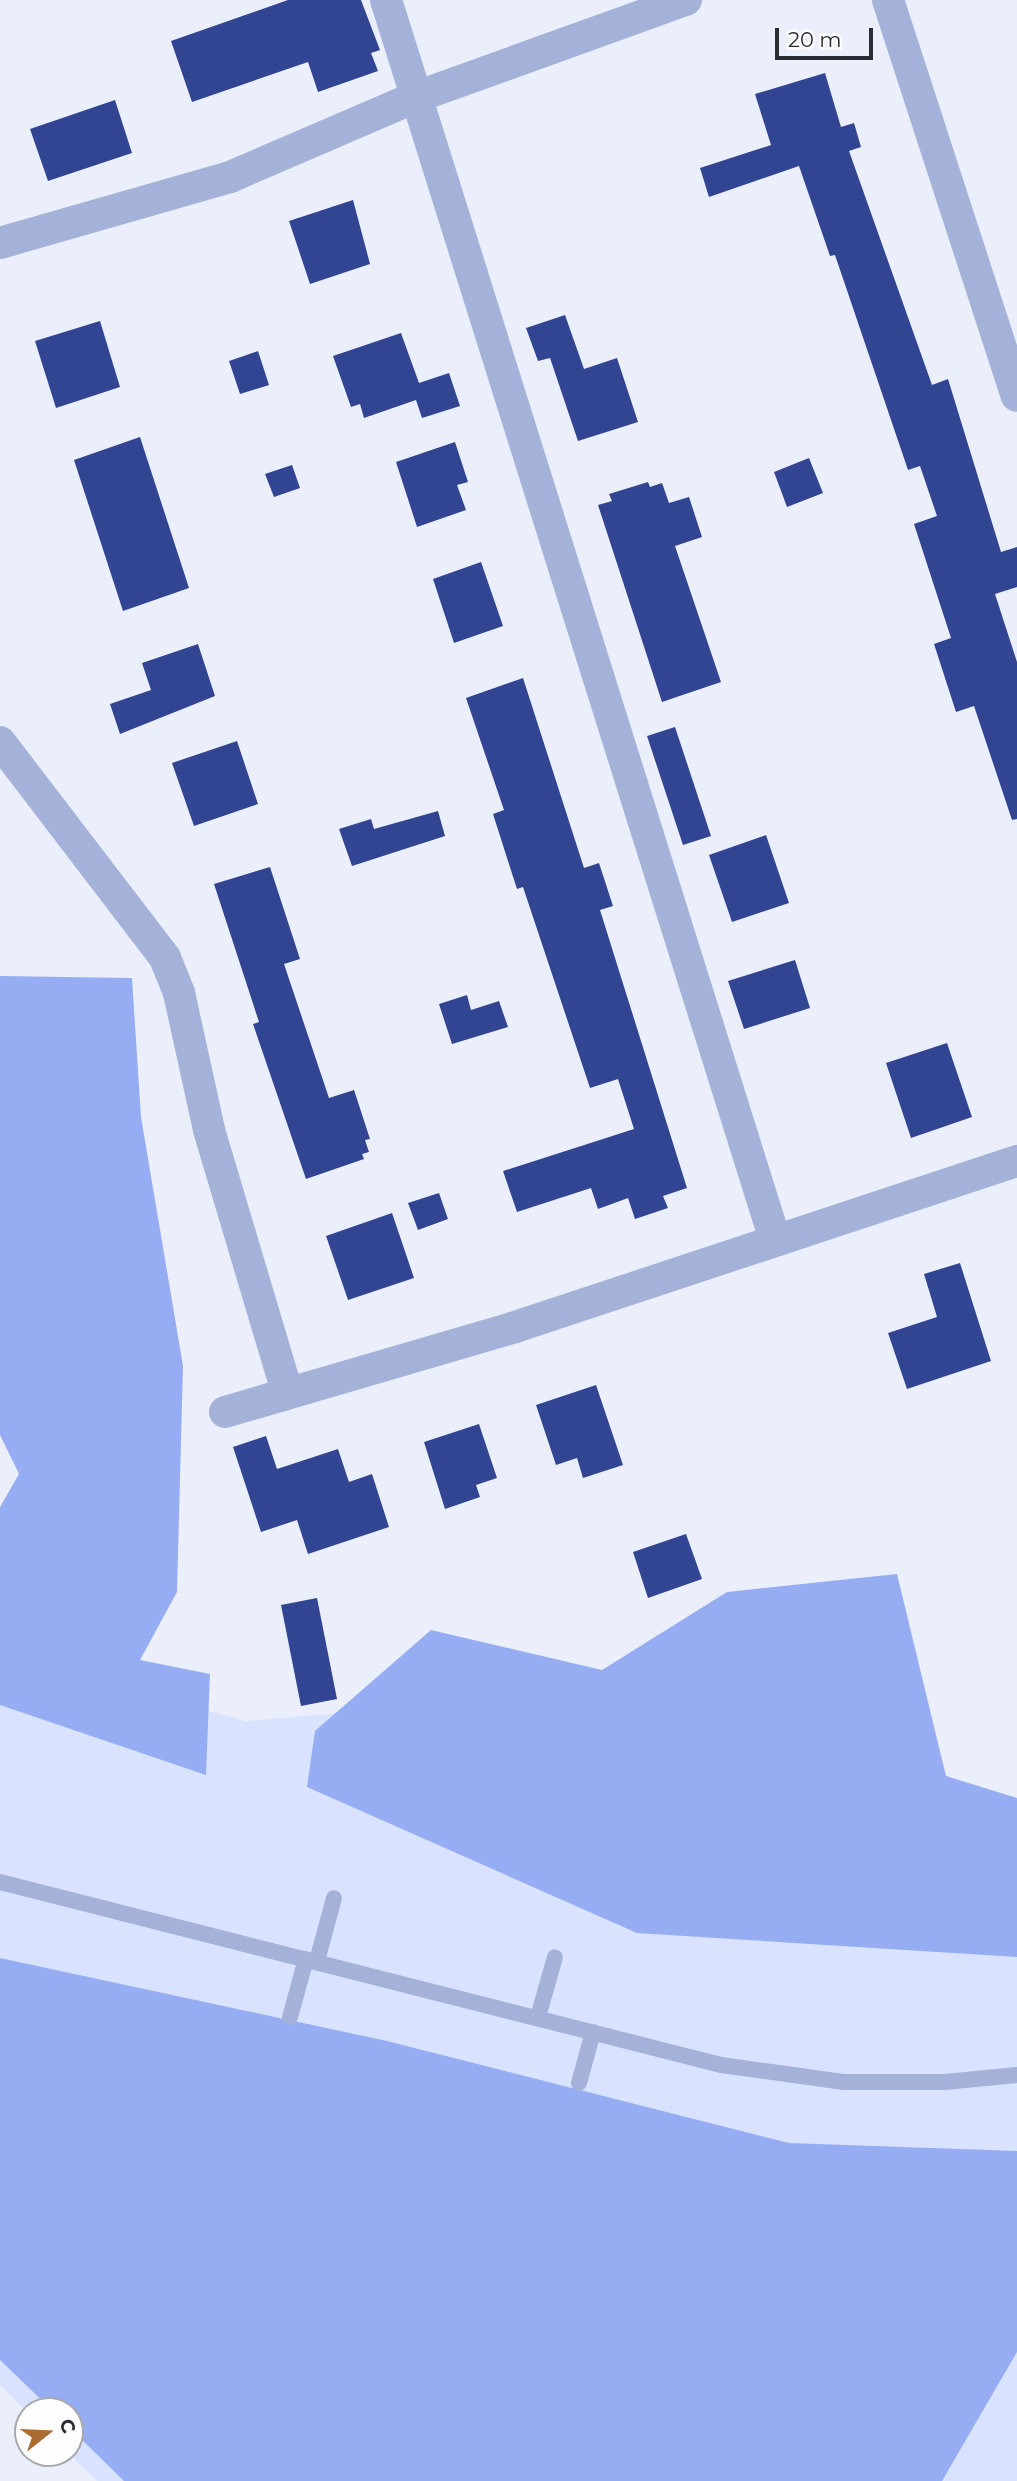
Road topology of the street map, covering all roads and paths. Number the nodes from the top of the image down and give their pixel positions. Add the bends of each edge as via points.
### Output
1 (386, 0) edge
2 (686, 0) edge
3 (888, 0) edge
4 (416, 97) junction
5 (0, 243) edge
6 (1017, 396) edge
7 (0, 742) edge
8 (1017, 1161) edge
9 (775, 1240) junction
10 (287, 1392) junction
11 (225, 1412) dead end
12 (0, 1882) edge
13 (334, 1898) dead end
14 (555, 1957) dead end
15 (312, 1960) junction
16 (290, 2017) dead end
17 (538, 2017) junction
18 (593, 2032) junction
19 (1017, 2075) edge
20 (579, 2083) dead end

1 - 4 street
2 - 4 street
3 - 6 street
4 - 5 street via 230,177
4 - 9 street
7 - 10 street via 165,958 179,993 209,1130
8 - 9 street
9 - 10 street via 515,1327
10 - 11 street
12 - 15 lane
13 - 15 lane
14 - 17 lane
15 - 16 lane
15 - 17 lane
17 - 18 lane
18 - 19 lane via 721,2065 843,2082 945,2082
18 - 20 lane

